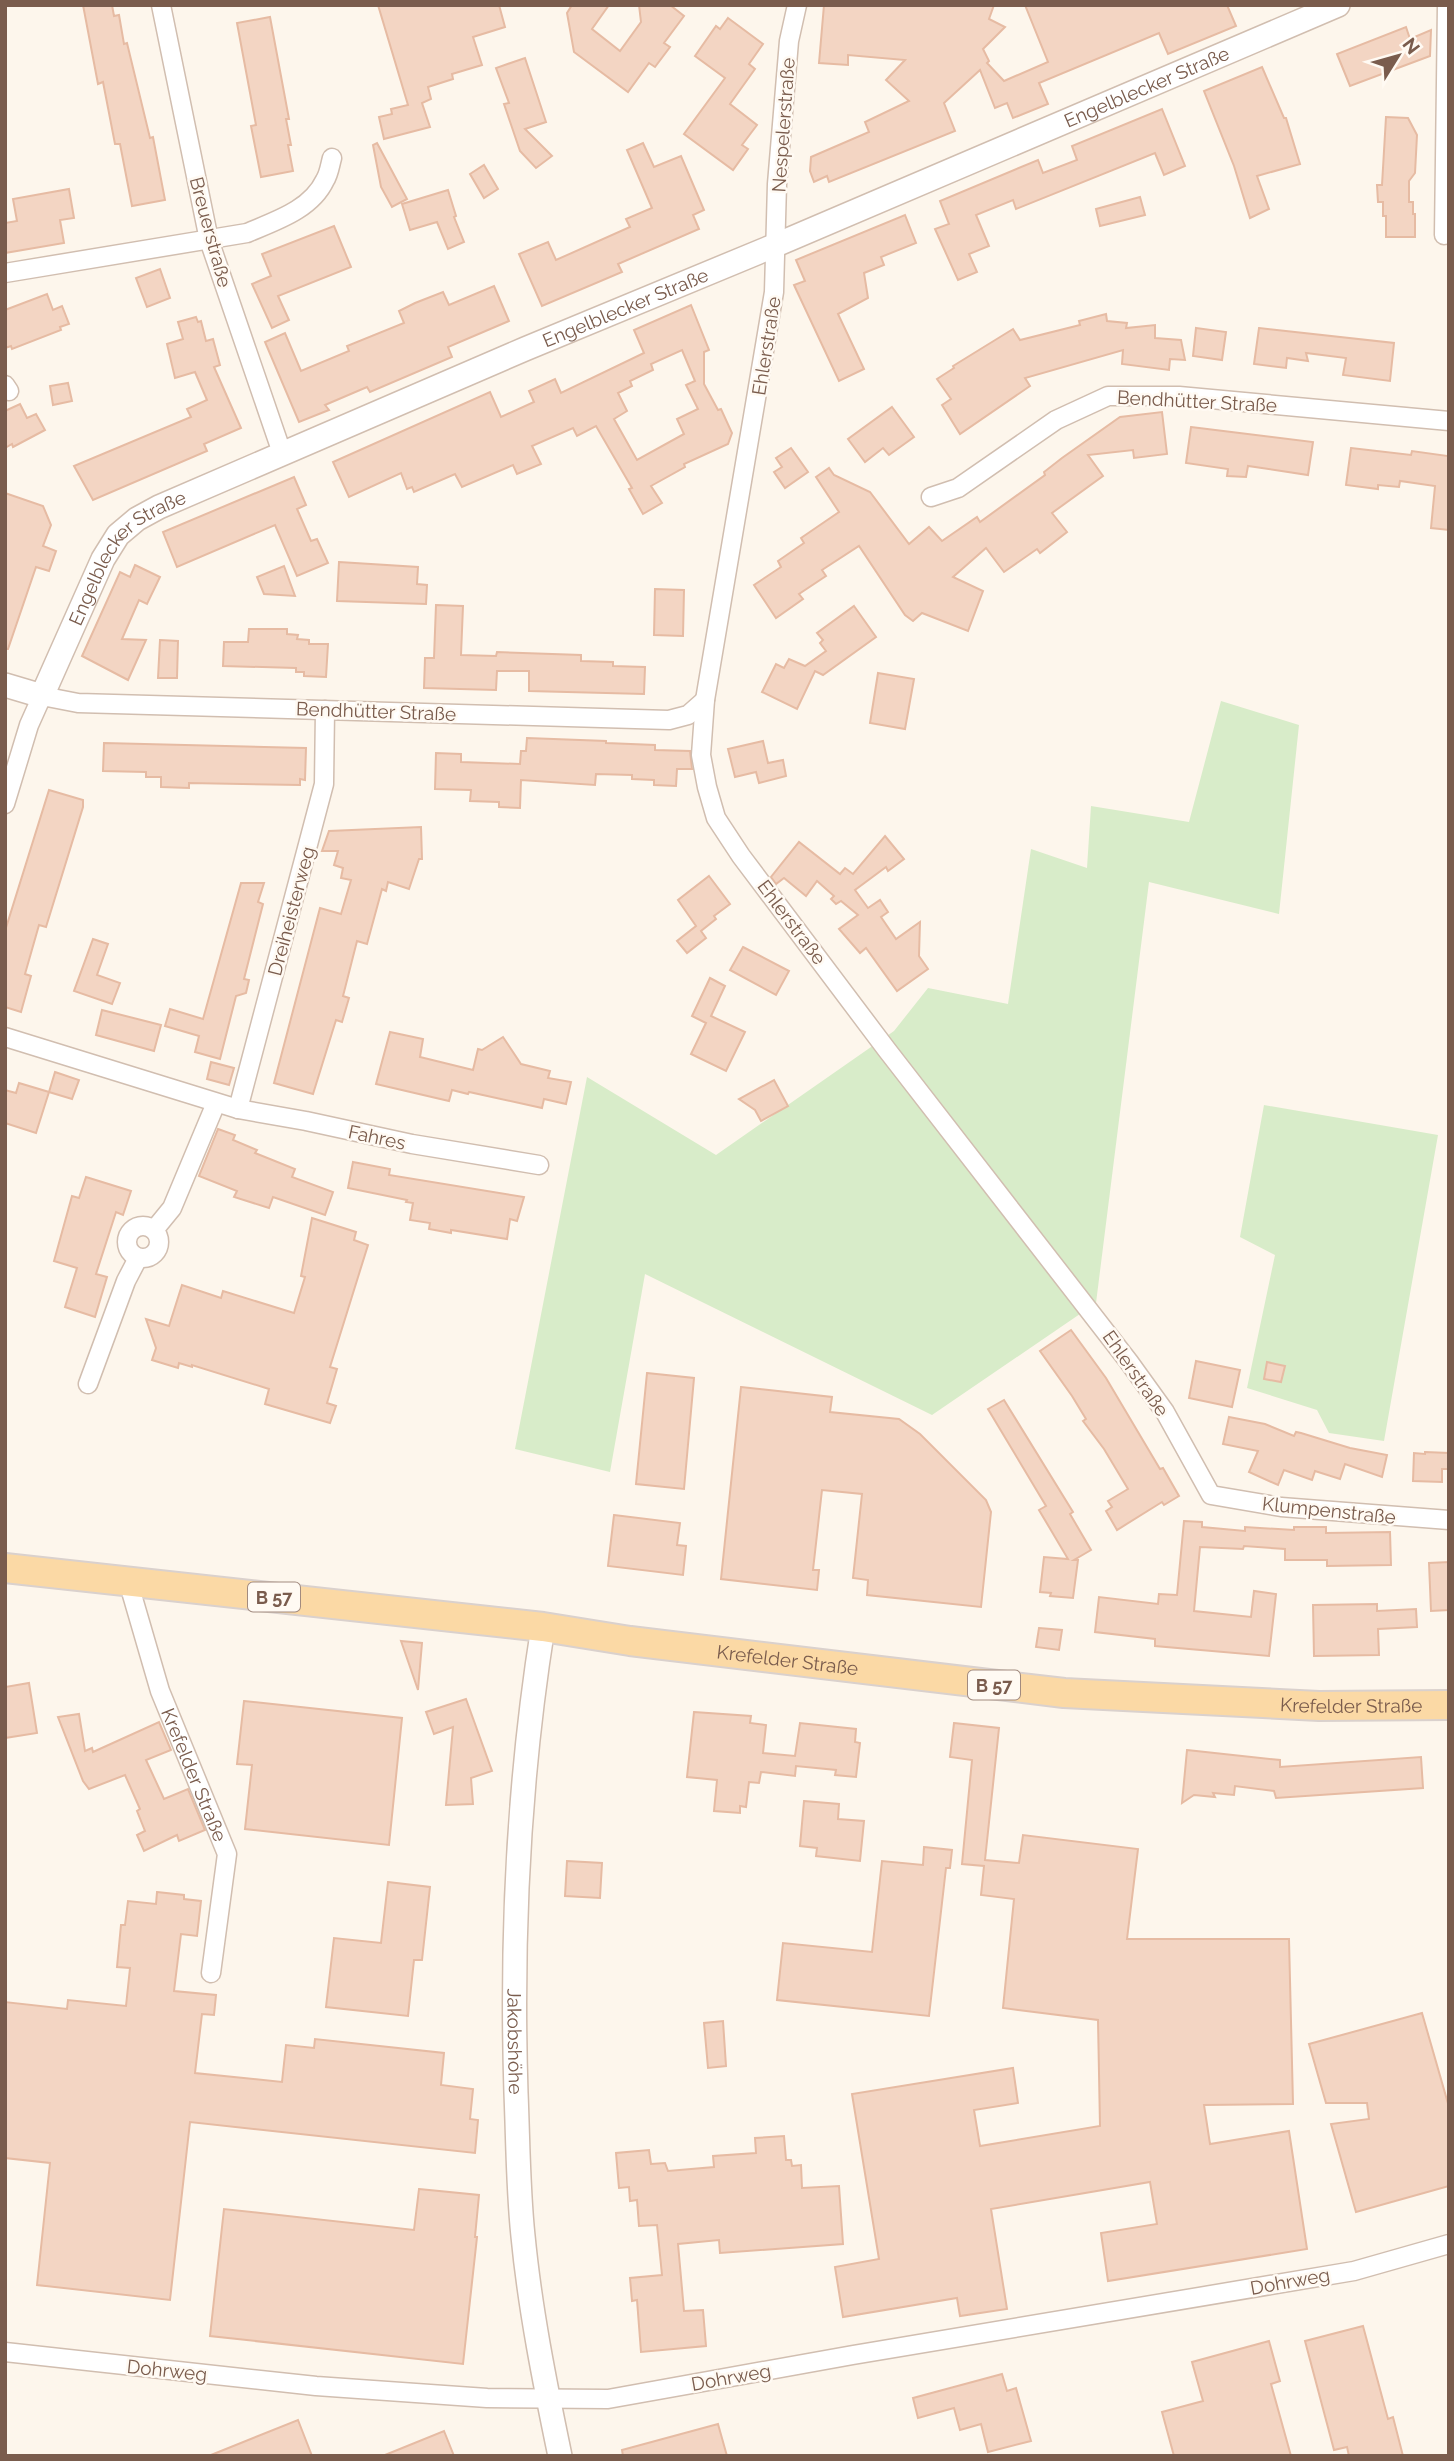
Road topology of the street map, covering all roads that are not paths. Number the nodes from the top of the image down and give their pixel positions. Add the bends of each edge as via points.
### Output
1 (161, 5) edge
2 (797, 5) edge
3 (1338, 5) edge
4 (1447, 5) edge
5 (332, 158) dead end
6 (1444, 235) dead end
7 (209, 240) junction
8 (776, 245) junction
9 (5, 273) edge
10 (1449, 421) edge
11 (282, 453) junction
12 (932, 497) dead end
13 (5, 685) edge
14 (42, 696) junction
15 (705, 700) junction
16 (325, 710) junction
17 (5, 804) edge
18 (5, 1037) edge
19 (216, 1103) junction
20 (238, 1110) junction
21 (539, 1165) dead end
22 (89, 1384) dead end
23 (1211, 1495) joint
24 (1449, 1520) edge
25 (5, 1568) edge
26 (128, 1581) junction
27 (543, 1627) junction
28 (1449, 1705) edge
29 (211, 1973) dead end
30 (1449, 2244) edge
31 (5, 2352) edge
32 (548, 2397) junction
33 (560, 2456) edge

1 - 7 street, Breuerstraße
2 - 8 street, Nespelerstraße via 789,41
3 - 8 street, Engelblecker Straße
4 - 6 street
5 - 7 street via 325,181 309,202 247,233
7 - 9 street
7 - 11 street, Breuerstraße
8 - 11 street, Engelblecker Straße
8 - 15 street, Ehlerstraße via 766,351
10 - 12 street, Bendhütter Straße via 1179,396 1108,396 1056,421 958,488
11 - 14 street, Engelblecker Straße via 159,507 118,535 77,612
13 - 14 street
14 - 16 street, Bendhütter Straße via 78,704
14 - 17 street
15 - 16 street, Bendhütter Straße via 688,715 669,720
15 - 23 street, Ehlerstraße via 701,755 716,818 1165,1412
16 - 20 street, Dreiheisterweg via 324,784
18 - 19 street, Fahres
19 - 20 street, Fahres
19 - 22 street via 172,1208 154,1230 157,1250 149,1258 138,1258 126,1281
20 - 21 street, Fahres
23 - 24 street, Klumpenstraße via 1281,1507
25 - 26 main road, Krefelder Straße / B 57
26 - 27 main road, Krefelder Straße / B 57
26 - 29 street, Krefelder Straße via 160,1691 227,1854
27 - 28 main road, Krefelder Straße / B 57 via 1064,1693 1319,1706
27 - 32 street, Jakobshöhe via 518,1849 513,2008 523,2238
30 - 32 street, Dohrweg via 1354,2270 608,2399
31 - 32 street, Dohrweg via 317,2386 487,2398
32 - 33 street, Jakobshöhe

